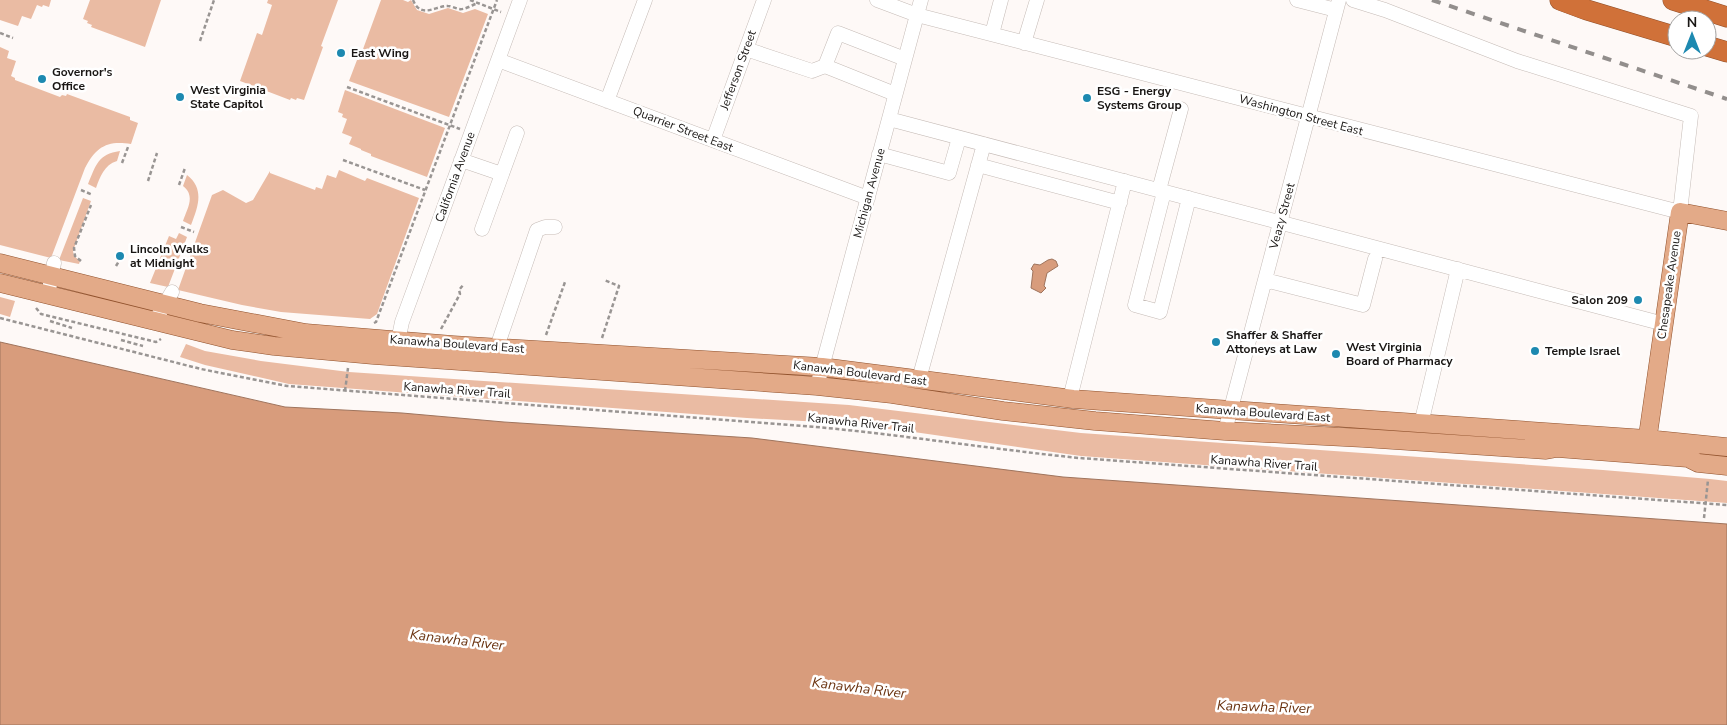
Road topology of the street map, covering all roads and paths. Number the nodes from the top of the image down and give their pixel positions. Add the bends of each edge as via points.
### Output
1 (214, 0) edge
2 (413, 0) edge
3 (470, 0) edge
4 (497, 0) edge
5 (520, 0) edge
6 (645, 0) edge
7 (764, 0) edge
8 (877, 0) edge
9 (921, 0) edge
10 (1001, 0) edge
11 (1037, 0) edge
12 (1297, 0) edge
13 (1353, 0) edge
14 (1560, 0) edge
15 (1673, 0) edge
16 (478, 3) junction
17 (1337, 5) edge
18 (493, 9) junction
19 (917, 15) junction
20 (514, 17) junction
21 (1727, 17) edge
22 (0, 33) edge
23 (992, 34) junction
24 (1667, 34) edge
25 (13, 38) dead end
26 (200, 41) dead end
27 (1024, 43) junction
28 (746, 49) junction
29 (905, 59) junction
30 (498, 60) junction
31 (825, 66) junction
32 (347, 87) dead end
33 (896, 94) junction
34 (607, 100) junction
35 (1181, 110) dead end
36 (1308, 117) junction
37 (889, 119) junction
38 (451, 126) junction
39 (471, 133) junction
40 (517, 134) dead end
41 (959, 138) junction
42 (713, 140) junction
43 (984, 144) junction
44 (128, 147) dead end
45 (157, 153) dead end
46 (880, 154) junction
47 (343, 160) dead end
48 (461, 160) junction
49 (122, 163) dead end
50 (978, 166) junction
51 (186, 168) dead end
52 (502, 174) junction
53 (148, 181) dead end
54 (1125, 181) junction
55 (179, 185) dead end
56 (81, 190) dead end
57 (425, 190) junction
58 (1162, 191) junction
59 (94, 195) dead end
60 (868, 198) junction
61 (1190, 198) junction
62 (1120, 203) junction
63 (91, 206) dead end
64 (1680, 212) junction
65 (1280, 222) junction
66 (1727, 222) edge
67 (555, 226) dead end
68 (181, 227) dead end
69 (482, 229) dead end
70 (194, 232) dead end
71 (1375, 259) dead end
72 (81, 261) dead end
73 (119, 261) dead end
74 (0, 263) edge
75 (116, 266) dead end
76 (53, 269) junction
77 (1458, 269) junction
78 (604, 280) dead end
79 (1265, 280) junction
80 (565, 282) dead end
81 (0, 283) edge
82 (464, 284) dead end
83 (48, 295) junction
84 (168, 298) junction
85 (0, 318) edge
86 (50, 321) dead end
87 (155, 321) junction
88 (373, 323) dead end
89 (1664, 324) junction
90 (72, 328) dead end
91 (441, 329) dead end
92 (546, 336) dead end
93 (121, 340) dead end
94 (602, 340) dead end
95 (143, 346) dead end
96 (497, 347) junction
97 (397, 348) junction
98 (822, 367) junction
99 (348, 368) dead end
100 (918, 379) junction
101 (817, 386) junction
102 (345, 391) junction
103 (1070, 398) junction
104 (1230, 411) junction
105 (1420, 424) junction
106 (1225, 431) junction
107 (1646, 446) junction
108 (1727, 447) edge
109 (1546, 450) junction
110 (1727, 466) edge
111 (1704, 470) junction
112 (1706, 503) junction
113 (1727, 505) edge
114 (1704, 518) dead end

1 - 26 path
2 - 16 path via 416,6 431,11 448,6 463,9
3 - 16 path
4 - 18 path
5 - 20 street, California Avenue
6 - 34 street
7 - 28 street, Jefferson Street
8 - 19 street, Washington Street East
9 - 19 street, Michigan Avenue
10 - 23 street
11 - 27 street
12 - 17 street
13 - 64 street, Chesapeake Avenue via 1517,61 1691,116
14 - 24 highway
15 - 21 highway
16 - 18 path
17 - 36 street, Veazy Street
18 - 20 path
18 - 38 path
19 - 23 street, Washington Street East
19 - 29 street, Michigan Avenue
20 - 30 street, California Avenue
22 - 25 path
23 - 27 street, Washington Street East
27 - 36 street, Washington Street East
28 - 31 street via 812,71
28 - 42 street, Jefferson Street
29 - 31 street via 838,33
29 - 33 street, Michigan Avenue
30 - 34 street, Quarrier Street East
30 - 39 street, California Avenue
31 - 33 street
32 - 38 path
33 - 37 street, Michigan Avenue
34 - 42 street, Quarrier Street East
35 - 58 street
36 - 64 street, Washington Street East
36 - 65 street, Veazy Street
37 - 41 street
37 - 46 street, Michigan Avenue
38 - 39 path
38 - 57 path
39 - 48 street, California Avenue
40 - 52 street
41 - 43 street
41 - 46 street via 949,173
42 - 60 street, Quarrier Street East
43 - 50 street
43 - 54 street
44 - 49 path
45 - 53 path
46 - 60 street, Michigan Avenue
47 - 57 path
48 - 52 street
48 - 97 street, California Avenue via 402,322
50 - 62 street
50 - 100 street
51 - 55 path
52 - 69 street
54 - 58 street
54 - 62 street
56 - 59 path
57 - 88 path
58 - 61 street
58 - 61 street via 1135,305 1160,312
60 - 98 street, Michigan Avenue
61 - 65 street
62 - 103 street
63 - 72 path via 74,248 74,256
64 - 66 main road, Washington Street East
64 - 89 main road, Chesapeake Avenue
65 - 77 street
65 - 79 street, Veazy Street
67 - 96 street via 537,230
68 - 70 path
71 - 79 street via 1362,304
73 - 75 path
74 - 76 main road, Kanawha Boulevard East
76 - 83 street
76 - 84 main road, Kanawha Boulevard East
77 - 89 street
77 - 105 street
78 - 94 path via 619,286
79 - 104 street, Veazy Street
80 - 92 path
81 - 83 main road, Kanawha Boulevard East
82 - 91 path
83 - 87 main road, Kanawha Boulevard East
84 - 87 street
84 - 97 main road, Kanawha Boulevard East via 245,322
85 - 102 path, Kanawha River Trail via 201,369 287,386
86 - 90 path
87 - 97 main road, Kanawha Boulevard East via 240,341 307,349
89 - 107 main road, Chesapeake Avenue
93 - 95 path
96 - 97 main road, Kanawha Boulevard East
96 - 98 main road, Kanawha Boulevard East
97 - 101 main road, Kanawha Boulevard East
98 - 100 main road, Kanawha Boulevard East
98 - 101 street, Michigan Avenue
99 - 102 path
100 - 103 main road, Kanawha Boulevard East
101 - 106 main road, Kanawha Boulevard East via 1003,411
102 - 112 path, Kanawha River Trail via 904,435 1079,458
103 - 104 main road, Kanawha Boulevard East
104 - 105 main road, Kanawha Boulevard East
104 - 106 street, Veazy Street
105 - 107 main road, Kanawha Boulevard East
106 - 109 main road, Kanawha Boulevard East
107 - 108 main road, Kanawha Boulevard East
107 - 109 main road, Kanawha Boulevard East
107 - 111 main road, Kanawha Boulevard East via 1688,458
109 - 111 main road, Kanawha Boulevard East via 1555,456
110 - 111 main road, Kanawha Boulevard East
111 - 112 path
112 - 113 path, Kanawha River Trail
112 - 114 path

